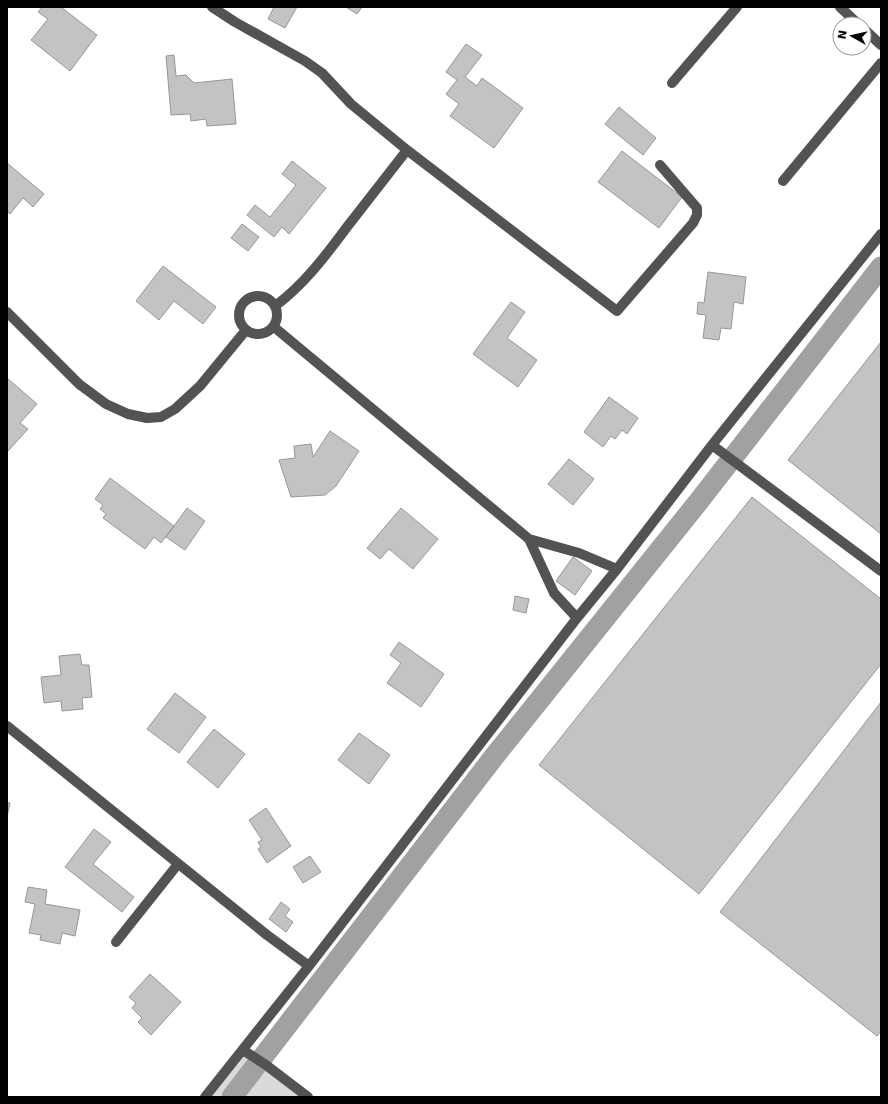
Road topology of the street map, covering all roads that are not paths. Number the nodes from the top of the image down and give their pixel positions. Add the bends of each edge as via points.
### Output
1 (212, 7) edge
2 (737, 7) edge
3 (840, 7) edge
4 (850, 16) edge
5 (872, 37) edge
6 (881, 45) edge
7 (881, 63) edge
8 (672, 84) dead end
9 (407, 150) junction
10 (660, 165) dead end
11 (783, 181) dead end
12 (881, 234) edge
13 (275, 306) junction
14 (8, 316) edge
15 (274, 327) junction
16 (246, 330) junction
17 (712, 445) junction
18 (529, 539) junction
19 (617, 570) junction
20 (881, 571) edge
21 (577, 618) junction
22 (7, 726) edge
23 (178, 864) junction
24 (116, 942) dead end
25 (309, 966) junction
26 (243, 1050) junction
27 (205, 1097) edge
28 (308, 1097) edge

1 - 9 street via 322,73 351,104
2 - 8 street
3 - 4 street
5 - 6 street
7 - 11 street
9 - 10 street via 617,310 697,215 697,208
9 - 13 street via 306,278
12 - 17 street
13 - 15 street via 277,316
13 - 16 street via 264,297 246,300 239,313 240,322
14 - 16 street via 78,384 106,404 128,414 147,418 161,417 175,409 204,381
15 - 16 street via 261,334
15 - 18 street
17 - 19 street
17 - 20 street
18 - 19 street via 579,553
18 - 21 street via 554,593
19 - 21 street
21 - 25 street
22 - 23 street
23 - 24 street
23 - 25 street
25 - 26 street
26 - 27 street
26 - 28 street

